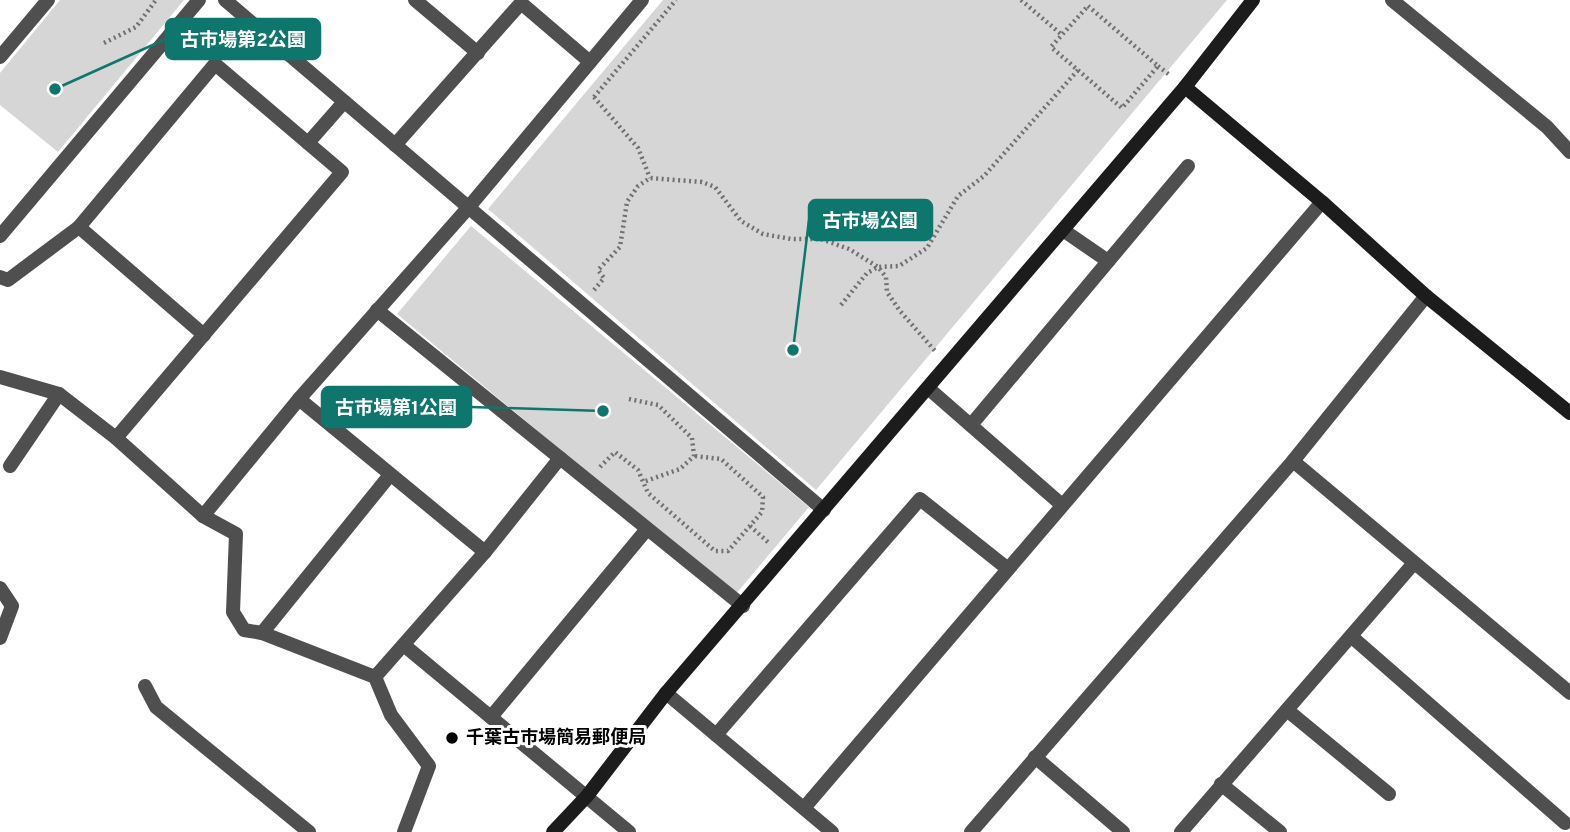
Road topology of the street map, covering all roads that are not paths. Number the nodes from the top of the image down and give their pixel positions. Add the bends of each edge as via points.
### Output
1 (48, 0) edge
2 (199, 0) edge
3 (225, 0) edge
4 (415, 0) edge
5 (642, 0) edge
6 (1253, 0) edge
7 (1392, 0) edge
8 (478, 53) junction
9 (0, 57) edge
10 (590, 62) junction
11 (1185, 87) junction
12 (344, 102) junction
13 (308, 143) junction
14 (396, 145) junction
15 (1570, 152) edge
16 (1188, 166) dead end
17 (1322, 202) junction
18 (468, 208) junction
19 (79, 227) junction
20 (1063, 230) junction
21 (0, 236) edge
22 (1108, 261) junction
23 (0, 277) edge
24 (1426, 296) junction
25 (377, 310) junction
26 (204, 335) junction
27 (0, 377) edge
28 (928, 388) junction
29 (59, 394) junction
30 (299, 399) junction
31 (1570, 412) edge
32 (971, 425) junction
33 (116, 438) junction
34 (560, 458) junction
35 (1293, 461) junction
36 (10, 466) dead end
37 (390, 475) junction
38 (1062, 505) junction
39 (824, 510) junction
40 (203, 516) junction
41 (647, 529) junction
42 (485, 552) junction
43 (1414, 563) junction
44 (1008, 569) junction
45 (0, 588) edge
46 (743, 606) junction
47 (262, 633) junction
48 (1352, 637) junction
49 (0, 638) edge
50 (405, 646) junction
51 (375, 677) junction
52 (145, 686) dead end
53 (666, 693) junction
54 (1570, 693) edge
55 (1287, 710) junction
56 (491, 717) junction
57 (716, 735) junction
58 (1035, 757) junction
59 (1221, 783) junction
60 (1389, 794) dead end
61 (587, 796) junction
62 (804, 808) junction
63 (1564, 824) edge
64 (309, 832) edge
65 (404, 832) edge
66 (553, 832) edge
67 (629, 832) edge
68 (832, 832) edge
69 (971, 832) edge
70 (1123, 832) edge
71 (1181, 832) edge
72 (1280, 832) edge

1 - 9 street
2 - 21 street
3 - 12 street
4 - 8 street
5 - 10 street
6 - 11 street
7 - 15 street via 1547,127
8 - 10 street via 521,3
8 - 14 street
10 - 18 street
11 - 17 street
11 - 20 street
12 - 13 street
12 - 14 street
13 - 19 street via 215,64
13 - 26 street via 342,172
14 - 18 street
16 - 22 street
17 - 24 street
17 - 38 street
18 - 25 street
18 - 39 street
19 - 23 street via 8,280
19 - 26 street
20 - 22 street
20 - 28 street
22 - 32 street
24 - 31 street
24 - 35 street
25 - 30 street
25 - 34 street
26 - 33 street
27 - 29 street
28 - 32 street
28 - 39 street
29 - 33 street
29 - 36 street
30 - 37 street
30 - 40 street
32 - 38 street
33 - 40 street
34 - 41 street
34 - 42 street
35 - 43 street
35 - 58 street
37 - 42 street
37 - 47 street
38 - 44 street
39 - 46 street
40 - 47 street via 236,534 233,612 244,630
41 - 46 street
41 - 56 street
42 - 50 street
43 - 48 street
43 - 54 street
44 - 57 street via 920,499
44 - 62 street
45 - 49 street via 12,606
46 - 53 street
47 - 51 street
48 - 55 street
48 - 63 street
50 - 51 street
50 - 56 street
51 - 65 street via 391,715 429,766
52 - 64 street via 156,707
53 - 57 street
53 - 61 street
55 - 59 street
55 - 60 street
56 - 61 street
57 - 62 street
58 - 69 street
58 - 70 street
59 - 71 street
59 - 72 street
61 - 66 street
61 - 67 street
62 - 68 street

